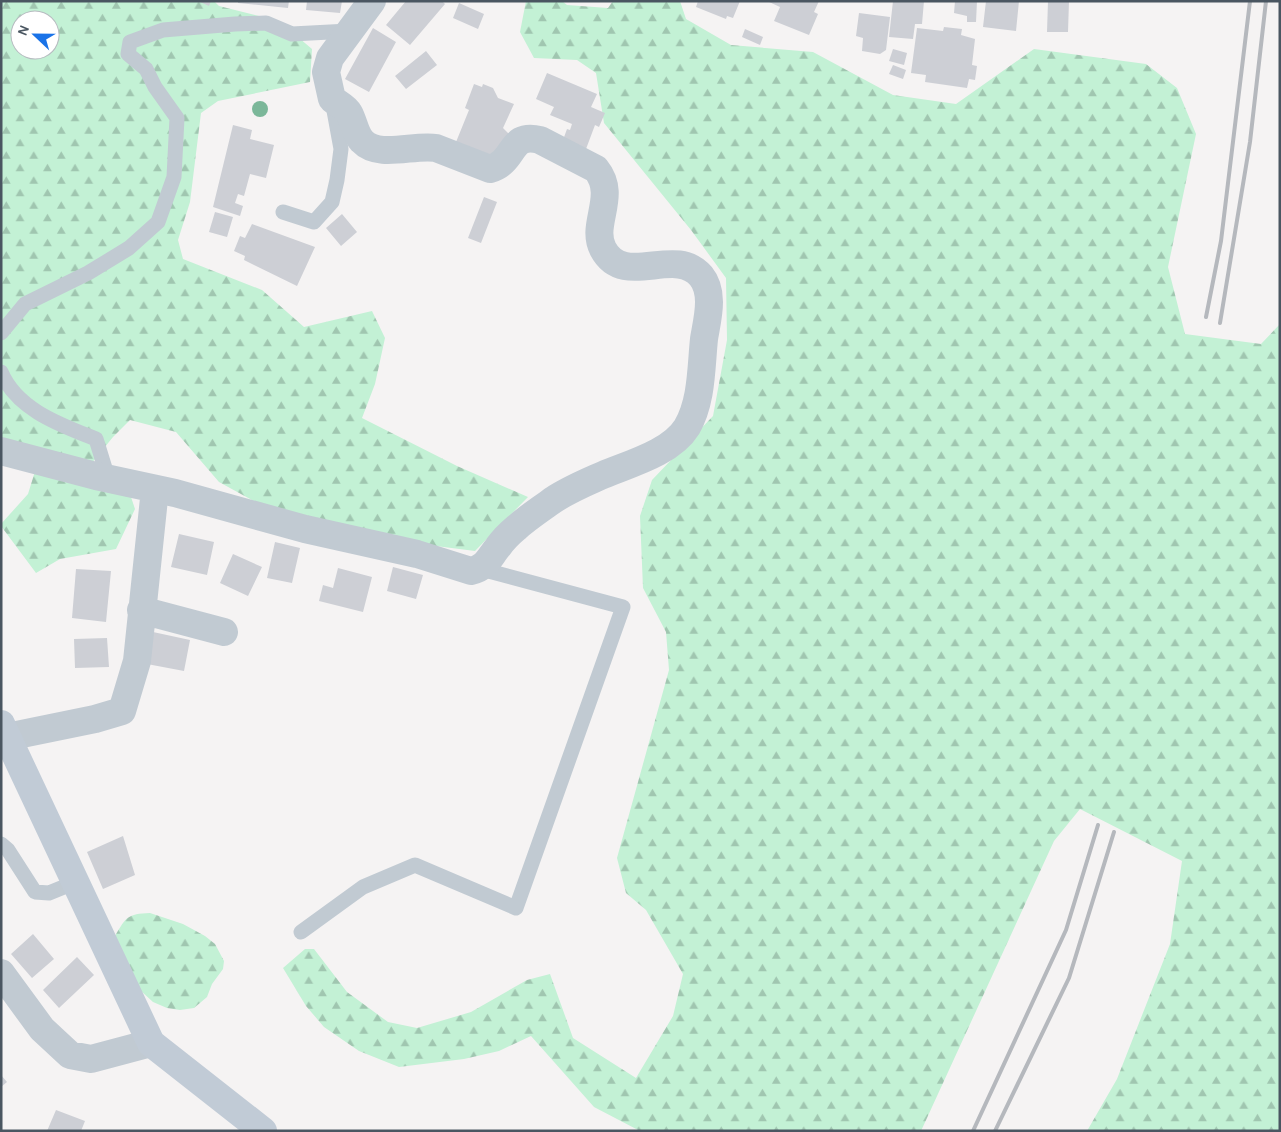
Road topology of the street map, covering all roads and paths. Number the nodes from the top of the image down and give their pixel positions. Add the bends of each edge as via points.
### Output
1 (372, 1) edge
2 (349, 31) junction
3 (332, 99) junction
4 (282, 212) dead end
5 (1, 333) edge
6 (1, 372) edge
7 (1, 451) edge
8 (108, 478) junction
9 (154, 489) junction
10 (480, 569) junction
11 (141, 610) junction
12 (224, 632) dead end
13 (4, 730) edge
14 (1, 844) edge
15 (76, 882) junction
16 (301, 932) dead end
17 (1, 973) edge
18 (151, 1043) junction
19 (263, 1131) edge

1 - 2 street
2 - 3 street via 330,58 326,72
2 - 5 lane via 292,34 266,24 235,24 163,30 130,42 128,54 146,69 177,118 174,177 158,222 129,248 88,273 25,304
3 - 4 lane via 341,149 332,202 314,222
3 - 10 street via 348,111 361,141 377,150 427,146 490,169 504,161 524,138 540,140 596,169 603,177 605,199 599,235 608,256 633,268 679,264 696,272 705,283 709,303 699,390 686,428 676,440 658,452 578,486 552,501 516,528
6 - 8 lane via 23,402 59,425 96,439
7 - 8 street
8 - 9 street
9 - 10 street via 305,529 417,554 472,572
9 - 11 street
10 - 16 lane via 623,607 516,908 415,866 363,887
11 - 12 street
11 - 13 street via 137,661 122,711 68,725
13 - 15 street
14 - 15 lane via 35,892 48,892
15 - 18 street
17 - 18 street via 42,1029 70,1055 91,1058
18 - 19 street

